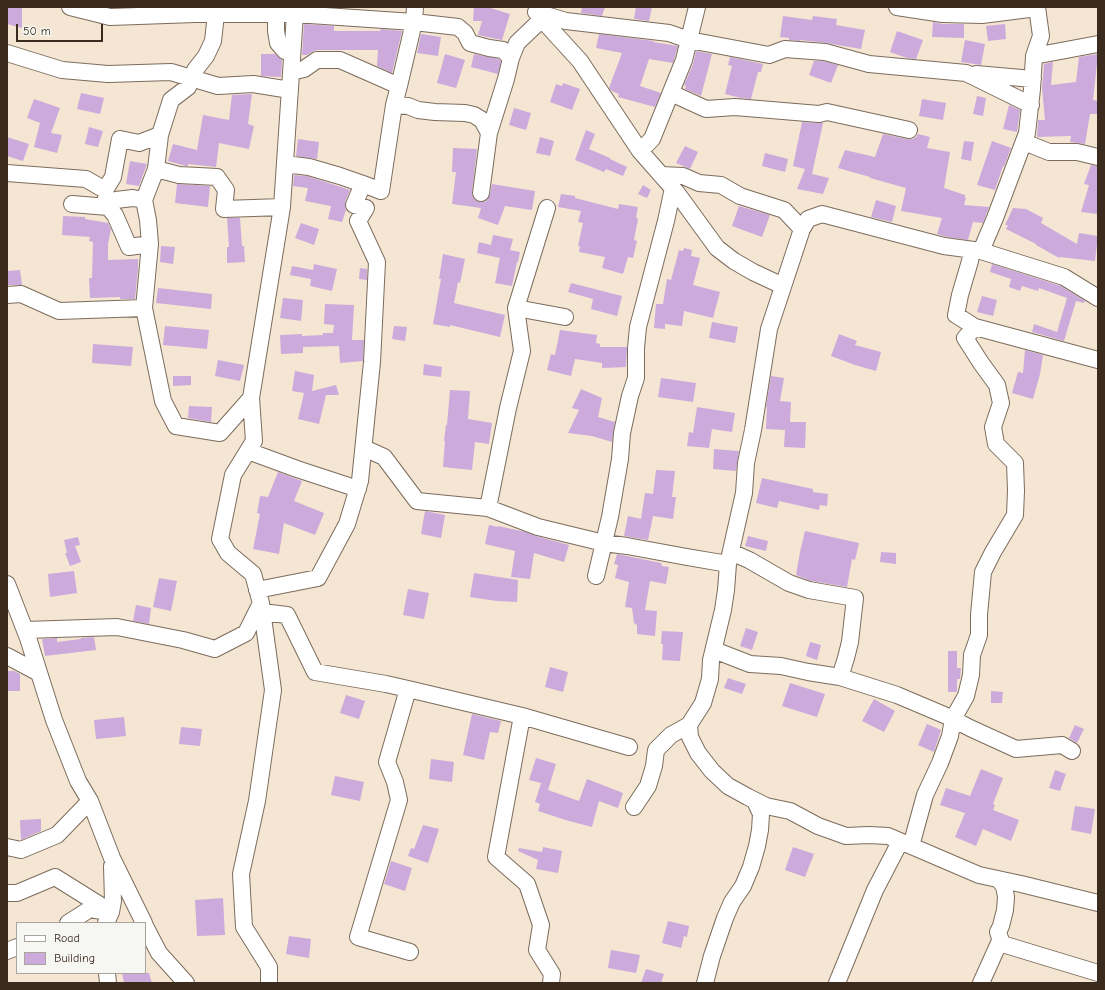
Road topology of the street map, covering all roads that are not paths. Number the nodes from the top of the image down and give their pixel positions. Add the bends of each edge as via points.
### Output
1 (70, 7) edge
2 (697, 7) edge
3 (897, 7) edge
4 (1037, 7) edge
5 (296, 10) edge
6 (120, 12) edge
7 (537, 12) edge
8 (216, 14) junction
9 (276, 14) junction
10 (414, 14) edge
11 (689, 40) junction
12 (1098, 44) edge
13 (7, 53) edge
14 (292, 54) junction
15 (1034, 56) junction
16 (511, 58) junction
17 (171, 72) junction
18 (291, 72) junction
19 (966, 73) junction
20 (191, 78) junction
21 (1033, 79) junction
22 (400, 86) junction
23 (290, 90) junction
24 (671, 93) junction
25 (171, 100) junction
26 (394, 105) junction
27 (1031, 105) junction
28 (909, 130) dead end
29 (489, 133) junction
30 (160, 135) junction
31 (1024, 142) junction
32 (640, 151) junction
33 (1098, 157) edge
34 (285, 164) junction
35 (156, 169) junction
36 (7, 173) edge
37 (661, 175) junction
38 (363, 184) junction
39 (673, 188) junction
40 (105, 190) junction
41 (481, 193) dead end
42 (144, 200) junction
43 (72, 204) dead end
44 (282, 207) junction
45 (108, 208) junction
46 (547, 208) dead end
47 (802, 229) junction
48 (150, 244) junction
49 (976, 251) junction
50 (783, 286) junction
51 (7, 295) edge
52 (1098, 298) edge
53 (144, 308) junction
54 (516, 308) junction
55 (565, 317) dead end
56 (975, 327) junction
57 (1098, 360) edge
58 (251, 398) junction
59 (364, 448) junction
60 (248, 451) junction
61 (358, 489) junction
62 (488, 508) junction
63 (604, 543) junction
64 (729, 558) junction
65 (596, 576) dead end
66 (7, 584) edge
67 (260, 602) junction
68 (25, 630) junction
69 (714, 650) junction
70 (7, 656) edge
71 (39, 673) junction
72 (840, 677) junction
73 (408, 689) junction
74 (522, 716) junction
75 (952, 719) junction
76 (689, 725) junction
77 (629, 747) dead end
78 (1072, 750) dead end
79 (90, 801) junction
80 (754, 801) junction
81 (634, 806) dead end
82 (906, 844) junction
83 (7, 847) edge
84 (112, 858) junction
85 (998, 879) junction
86 (7, 893) edge
87 (1098, 903) edge
88 (108, 918) edge
89 (70, 922) edge
90 (143, 922) edge
91 (146, 928) edge
92 (1002, 944) junction
93 (410, 952) dead end
94 (1098, 973) edge
95 (186, 983) edge
96 (270, 983) edge
97 (551, 983) edge
98 (705, 983) edge
99 (837, 983) edge
100 (982, 983) edge

1 - 6 street via 110,17
2 - 11 street
3 - 4 street via 942,14 982,15
4 - 15 street via 1041,36
5 - 9 street
5 - 10 street
5 - 14 street
6 - 8 street
7 - 11 street via 566,21 669,33
7 - 16 street via 517,43
7 - 32 street via 580,61
8 - 9 street
8 - 20 street via 213,41
9 - 14 street via 278,42 285,51
10 - 16 street via 458,27 470,43 503,50
10 - 22 street
11 - 19 street via 769,55 785,48 825,52 869,64
11 - 24 street
12 - 15 street
13 - 17 street via 62,70 108,74
14 - 18 street
15 - 21 street
16 - 29 street
17 - 20 street
17 - 25 street
18 - 22 street via 317,60 340,60
18 - 23 street
19 - 21 street
19 - 27 street
20 - 23 street via 218,86 253,84
20 - 25 street via 188,87
21 - 27 street
22 - 26 street
23 - 34 street
24 - 28 street via 706,109 735,107 819,114 827,112
24 - 32 street via 652,139
25 - 30 street
26 - 29 street via 474,115 482,120
26 - 38 street via 381,191
27 - 31 street
29 - 41 street
30 - 35 street
30 - 40 street via 139,143 120,139 113,177
31 - 33 street via 1048,152 1078,152
31 - 49 street via 995,218
32 - 37 street
34 - 38 street via 309,167
34 - 44 street
35 - 42 street
35 - 44 street via 179,175 217,177 226,190 224,209
36 - 40 street via 86,179
37 - 39 street
37 - 47 street via 683,176 699,182 721,185 740,196 784,210
38 - 59 street via 354,205 366,208 358,221 377,262
39 - 50 street via 717,248 741,265
39 - 63 street via 638,327 636,378 622,433 620,459
40 - 45 street
42 - 45 street via 116,200
42 - 48 street
43 - 45 street
44 - 58 street
45 - 48 street via 115,215 129,247
46 - 54 street
47 - 49 street via 808,218 822,214 944,246
47 - 50 street
48 - 53 street
49 - 52 street via 1064,277
49 - 56 street via 970,262 956,315
50 - 64 street via 769,329 746,463 744,493
51 - 53 street via 21,294 59,311
53 - 58 street via 163,402 176,426 220,434
54 - 55 street
54 - 62 street via 522,351
56 - 57 street
56 - 75 street via 965,338 997,385 1001,402 993,427 996,444 1014,463 1015,515 983,572 979,635 972,655 971,675 966,696
58 - 60 street via 254,441
59 - 61 street
59 - 62 street via 384,457 417,501
60 - 61 street
60 - 67 street via 233,475 220,539 228,553 253,574
61 - 67 street via 347,524 318,578
62 - 63 street via 538,527
63 - 64 street via 687,558
63 - 65 street
64 - 69 street via 723,610
64 - 72 street via 749,560 789,583 809,590 855,598 850,642
66 - 68 street
67 - 68 street via 246,633 215,649 183,640 118,628
67 - 73 street via 287,615 315,672
67 - 96 street via 273,690 257,801 241,874 244,927 269,967
68 - 71 street
69 - 72 street via 750,664 781,666
69 - 76 street via 710,679 702,703
70 - 71 street
71 - 79 street via 78,781
72 - 75 street via 897,695
73 - 74 street
73 - 93 street via 387,762 399,800 358,937
74 - 77 street
74 - 97 street via 496,857 527,884 541,925 537,950 552,974
75 - 78 street via 1016,749 1062,745
75 - 82 street via 950,736
76 - 80 street via 690,737 712,771 728,786
76 - 81 street via 671,735 656,750 648,786
79 - 83 street via 57,835 21,850
79 - 84 street
80 - 82 street via 790,811 818,826 846,836 888,836
80 - 98 street via 761,814 757,846 743,886 725,918
82 - 85 street via 979,875
82 - 99 street via 875,890
84 - 88 street via 113,901
84 - 90 street
85 - 87 street
85 - 92 street via 1004,886 1006,897 998,932
86 - 88 street via 17,892 55,877
88 - 89 street via 90,909
91 - 95 street via 159,953
92 - 94 street
92 - 100 street via 999,943

